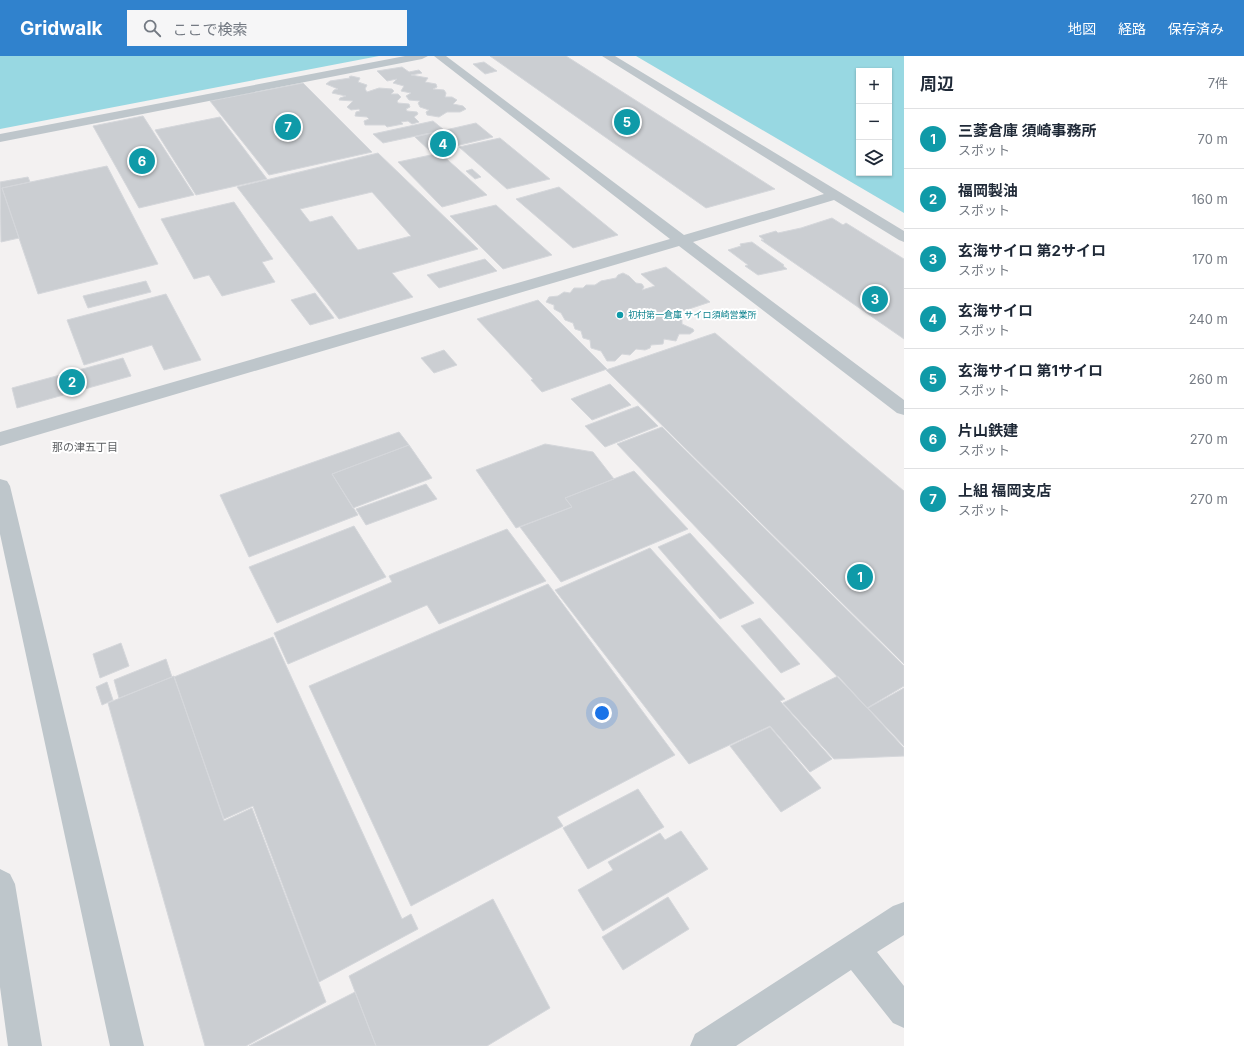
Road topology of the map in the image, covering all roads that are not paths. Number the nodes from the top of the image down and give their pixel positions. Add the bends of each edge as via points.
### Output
1 (422, 56) edge
2 (439, 56) edge
3 (607, 56) edge
4 (0, 138) edge
5 (836, 195) junction
6 (904, 237) edge
7 (680, 240) junction
8 (904, 409) edge
9 (0, 439) edge
10 (0, 486) edge
11 (0, 884) edge
12 (904, 917) edge
13 (855, 949) junction
14 (904, 1012) edge
15 (25, 1046) edge
16 (127, 1046) edge
17 (706, 1046) edge

1 - 4 street
2 - 7 street
3 - 5 street
5 - 6 street
5 - 7 street
7 - 8 street
7 - 9 street
10 - 16 street
11 - 15 street
12 - 13 street
13 - 14 street
13 - 17 street

